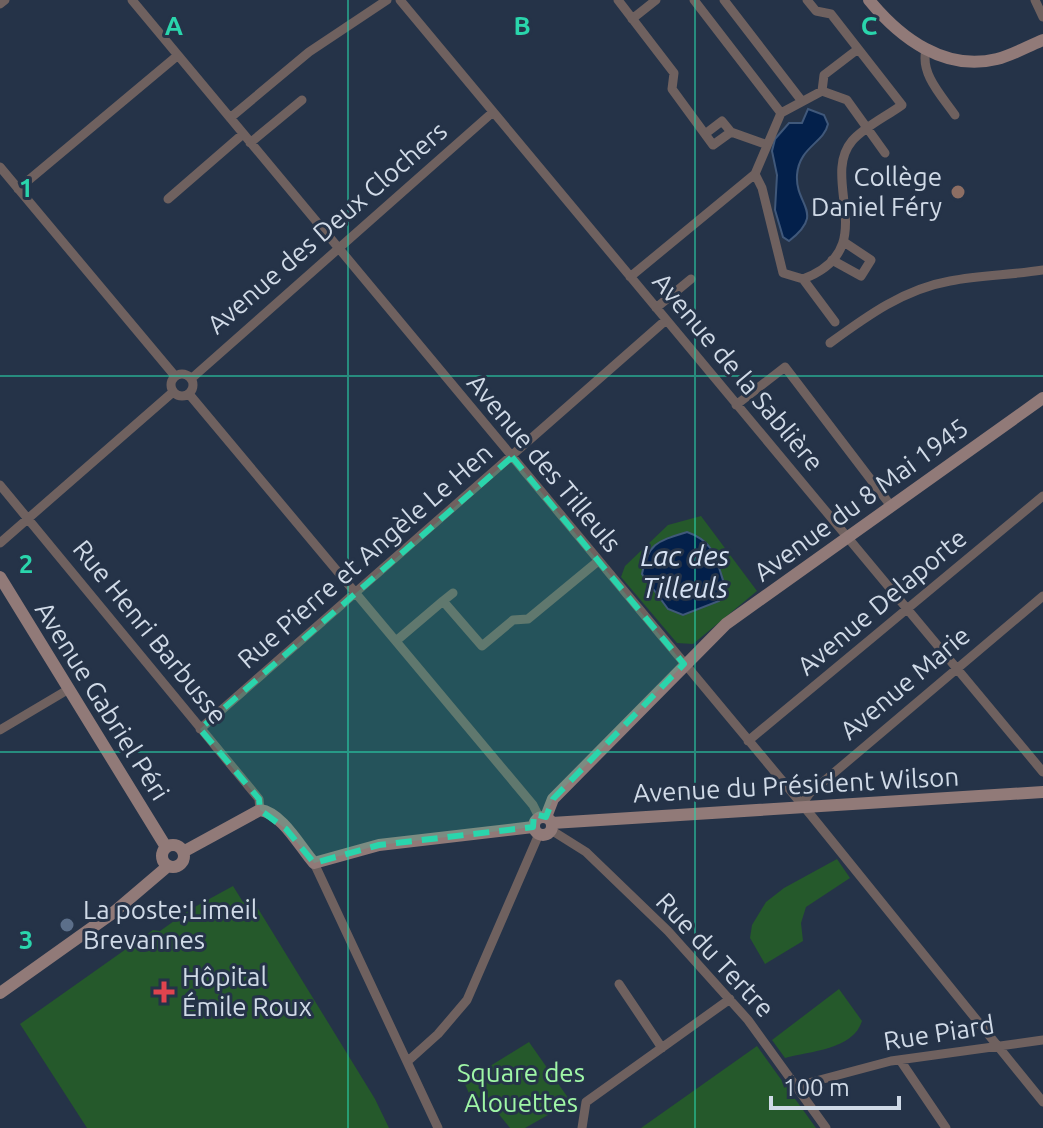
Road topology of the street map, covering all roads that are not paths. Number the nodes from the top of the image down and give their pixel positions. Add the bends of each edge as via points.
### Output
1 (5, 0) edge
2 (132, 0) edge
3 (387, 0) edge
4 (400, 0) edge
5 (618, 0) edge
6 (656, 0) edge
7 (694, 0) edge
8 (724, 0) edge
9 (807, 0) edge
10 (869, 0) edge
11 (1035, 0) edge
12 (0, 4) edge
13 (1043, 17) edge
14 (632, 19) junction
15 (1042, 38) edge
16 (858, 49) junction
17 (926, 50) junction
18 (177, 56) junction
19 (822, 91) junction
20 (302, 100) dead end
21 (801, 100) junction
22 (493, 112) junction
23 (781, 113) junction
24 (955, 115) dead end
25 (230, 118) junction
26 (869, 129) junction
27 (243, 134) junction
28 (250, 143) junction
29 (765, 144) junction
30 (885, 153) dead end
31 (0, 167) edge
32 (755, 174) junction
33 (18, 189) junction
34 (168, 199) dead end
35 (844, 242) junction
36 (338, 248) junction
37 (832, 260) junction
38 (1043, 270) edge
39 (1027, 273) junction
40 (630, 277) junction
41 (1043, 277) edge
42 (691, 279) dead end
43 (803, 279) junction
44 (656, 308) junction
45 (666, 320) junction
46 (835, 322) dead end
47 (830, 343) dead end
48 (175, 376) junction
49 (192, 378) junction
50 (173, 392) junction
51 (189, 394) junction
52 (1043, 398) edge
53 (736, 405) junction
54 (512, 457) junction
55 (0, 485) edge
56 (1043, 496) edge
57 (891, 506) junction
58 (28, 519) junction
59 (848, 537) junction
60 (0, 543) edge
61 (597, 562) junction
62 (0, 577) edge
63 (355, 592) junction
64 (453, 593) dead end
65 (1043, 596) edge
66 (443, 601) junction
67 (908, 609) junction
68 (396, 641) junction
69 (482, 646) junction
70 (473, 654) dead end
71 (684, 664) junction
72 (957, 667) junction
73 (69, 689) junction
74 (200, 729) junction
75 (0, 730) edge
76 (748, 741) junction
77 (1043, 772) edge
78 (1043, 792) edge
79 (800, 807) junction
80 (260, 810) junction
81 (543, 825) junction
82 (166, 847) junction
83 (183, 852) junction
84 (314, 863) junction
85 (168, 866) junction
86 (619, 984) dead end
87 (1, 989) edge
88 (730, 999) junction
89 (1043, 1040) edge
90 (1000, 1045) junction
91 (662, 1048) junction
92 (900, 1060) junction
93 (408, 1061) junction
94 (797, 1086) junction
95 (1043, 1102) edge
96 (438, 1128) edge
97 (582, 1128) edge
98 (826, 1128) edge
99 (946, 1128) edge

1 - 12 street
2 - 18 street, Avenue des Tilleuls
3 - 25 street via 309,52
4 - 22 street, Avenue de la Sablière
5 - 14 street
6 - 14 street
7 - 23 street
8 - 21 street
9 - 16 street via 816,11 831,14
10 - 17 street
11 - 13 street
14 - 29 street via 674,73 672,89 713,145 731,132
15 - 17 street via 994,60 945,59
16 - 19 street via 824,75
16 - 26 street via 902,105
17 - 24 street via 928,75
18 - 25 street, Avenue des Tilleuls
18 - 33 street
19 - 21 street
19 - 26 street via 847,100
20 - 28 street
21 - 23 street
22 - 36 street, Avenue des Deux Clochers
22 - 40 street, Avenue de la Sablière
23 - 29 street
25 - 27 street, Avenue des Tilleuls
26 - 30 street
26 - 35 street via 851,142 839,184 846,202
27 - 28 street, Avenue des Tilleuls
27 - 34 street
28 - 36 street, Avenue des Tilleuls
29 - 32 street
31 - 33 street
32 - 40 street
32 - 43 street via 783,273
33 - 48 street
35 - 37 street
35 - 37 street via 871,260 861,276
36 - 49 street, Avenue des Deux Clochers
36 - 54 street, Avenue des Tilleuls
37 - 43 street
38 - 39 street
39 - 41 street
39 - 47 street via 912,291
40 - 44 street, Avenue de la Sablière
42 - 44 street
43 - 46 street
44 - 45 street, Avenue de la Sablière
45 - 53 street, Avenue de la Sablière
45 - 54 street, Rue Pierre et Angèle Le Hen
48 - 49 street
48 - 50 street
49 - 51 street
50 - 51 street
50 - 58 street
51 - 63 street
52 - 57 street, Avenue du 8 Mai 1945
53 - 57 street via 785,367
53 - 59 street, Avenue de la Sablière
54 - 61 street, Avenue des Tilleuls
54 - 63 street, Rue Pierre et Angèle Le Hen
55 - 58 street, Rue Henri Barbusse
56 - 67 street, Avenue Delaporte
57 - 59 street, Avenue du 8 Mai 1945
58 - 60 street
58 - 74 street, Rue Henri Barbusse
59 - 67 street, Avenue de la Sablière
59 - 71 street, Avenue du 8 Mai 1945 via 726,624
61 - 69 street via 528,619 513,620
61 - 71 street, Avenue des Tilleuls
62 - 73 street, Avenue Gabriel Péri
63 - 68 street
63 - 74 street, Rue Pierre et Angèle Le Hen
64 - 66 street
65 - 72 street, Avenue Marie
66 - 68 street
66 - 69 street
67 - 72 street, Avenue de la Sablière
67 - 76 street, Avenue Delaporte
68 - 81 street via 533,805
69 - 70 street
71 - 76 street, Avenue des Tilleuls
71 - 81 street, Avenue du 8 Mai 1945 via 553,799
72 - 77 street, Avenue de la Sablière
72 - 79 street, Avenue Marie
73 - 75 street
73 - 82 street, Avenue Gabriel Péri
74 - 80 street, Rue Henri Barbusse via 259,799
76 - 79 street, Avenue des Tilleuls
78 - 79 street, Avenue du Président Wilson
79 - 81 street, Avenue du Président Wilson
79 - 90 street, Avenue des Tilleuls
80 - 83 street
80 - 84 street via 273,815
81 - 84 street, Avenue du Président Wilson via 379,845
81 - 88 street, Rue du Tertre via 586,852
81 - 93 street via 467,1000
82 - 83 street via 176,845
82 - 85 street via 161,857
83 - 85 street via 180,865
84 - 93 street
85 - 87 street via 114,912
86 - 91 street
88 - 91 street
88 - 94 street, Rue du Tertre
89 - 90 street, Rue Piard
90 - 92 street, Rue Piard
90 - 95 street, Avenue des Tilleuls
91 - 97 street via 586,1102
92 - 94 street, Rue Piard
92 - 99 street
93 - 96 street
94 - 98 street, Rue du Tertre

